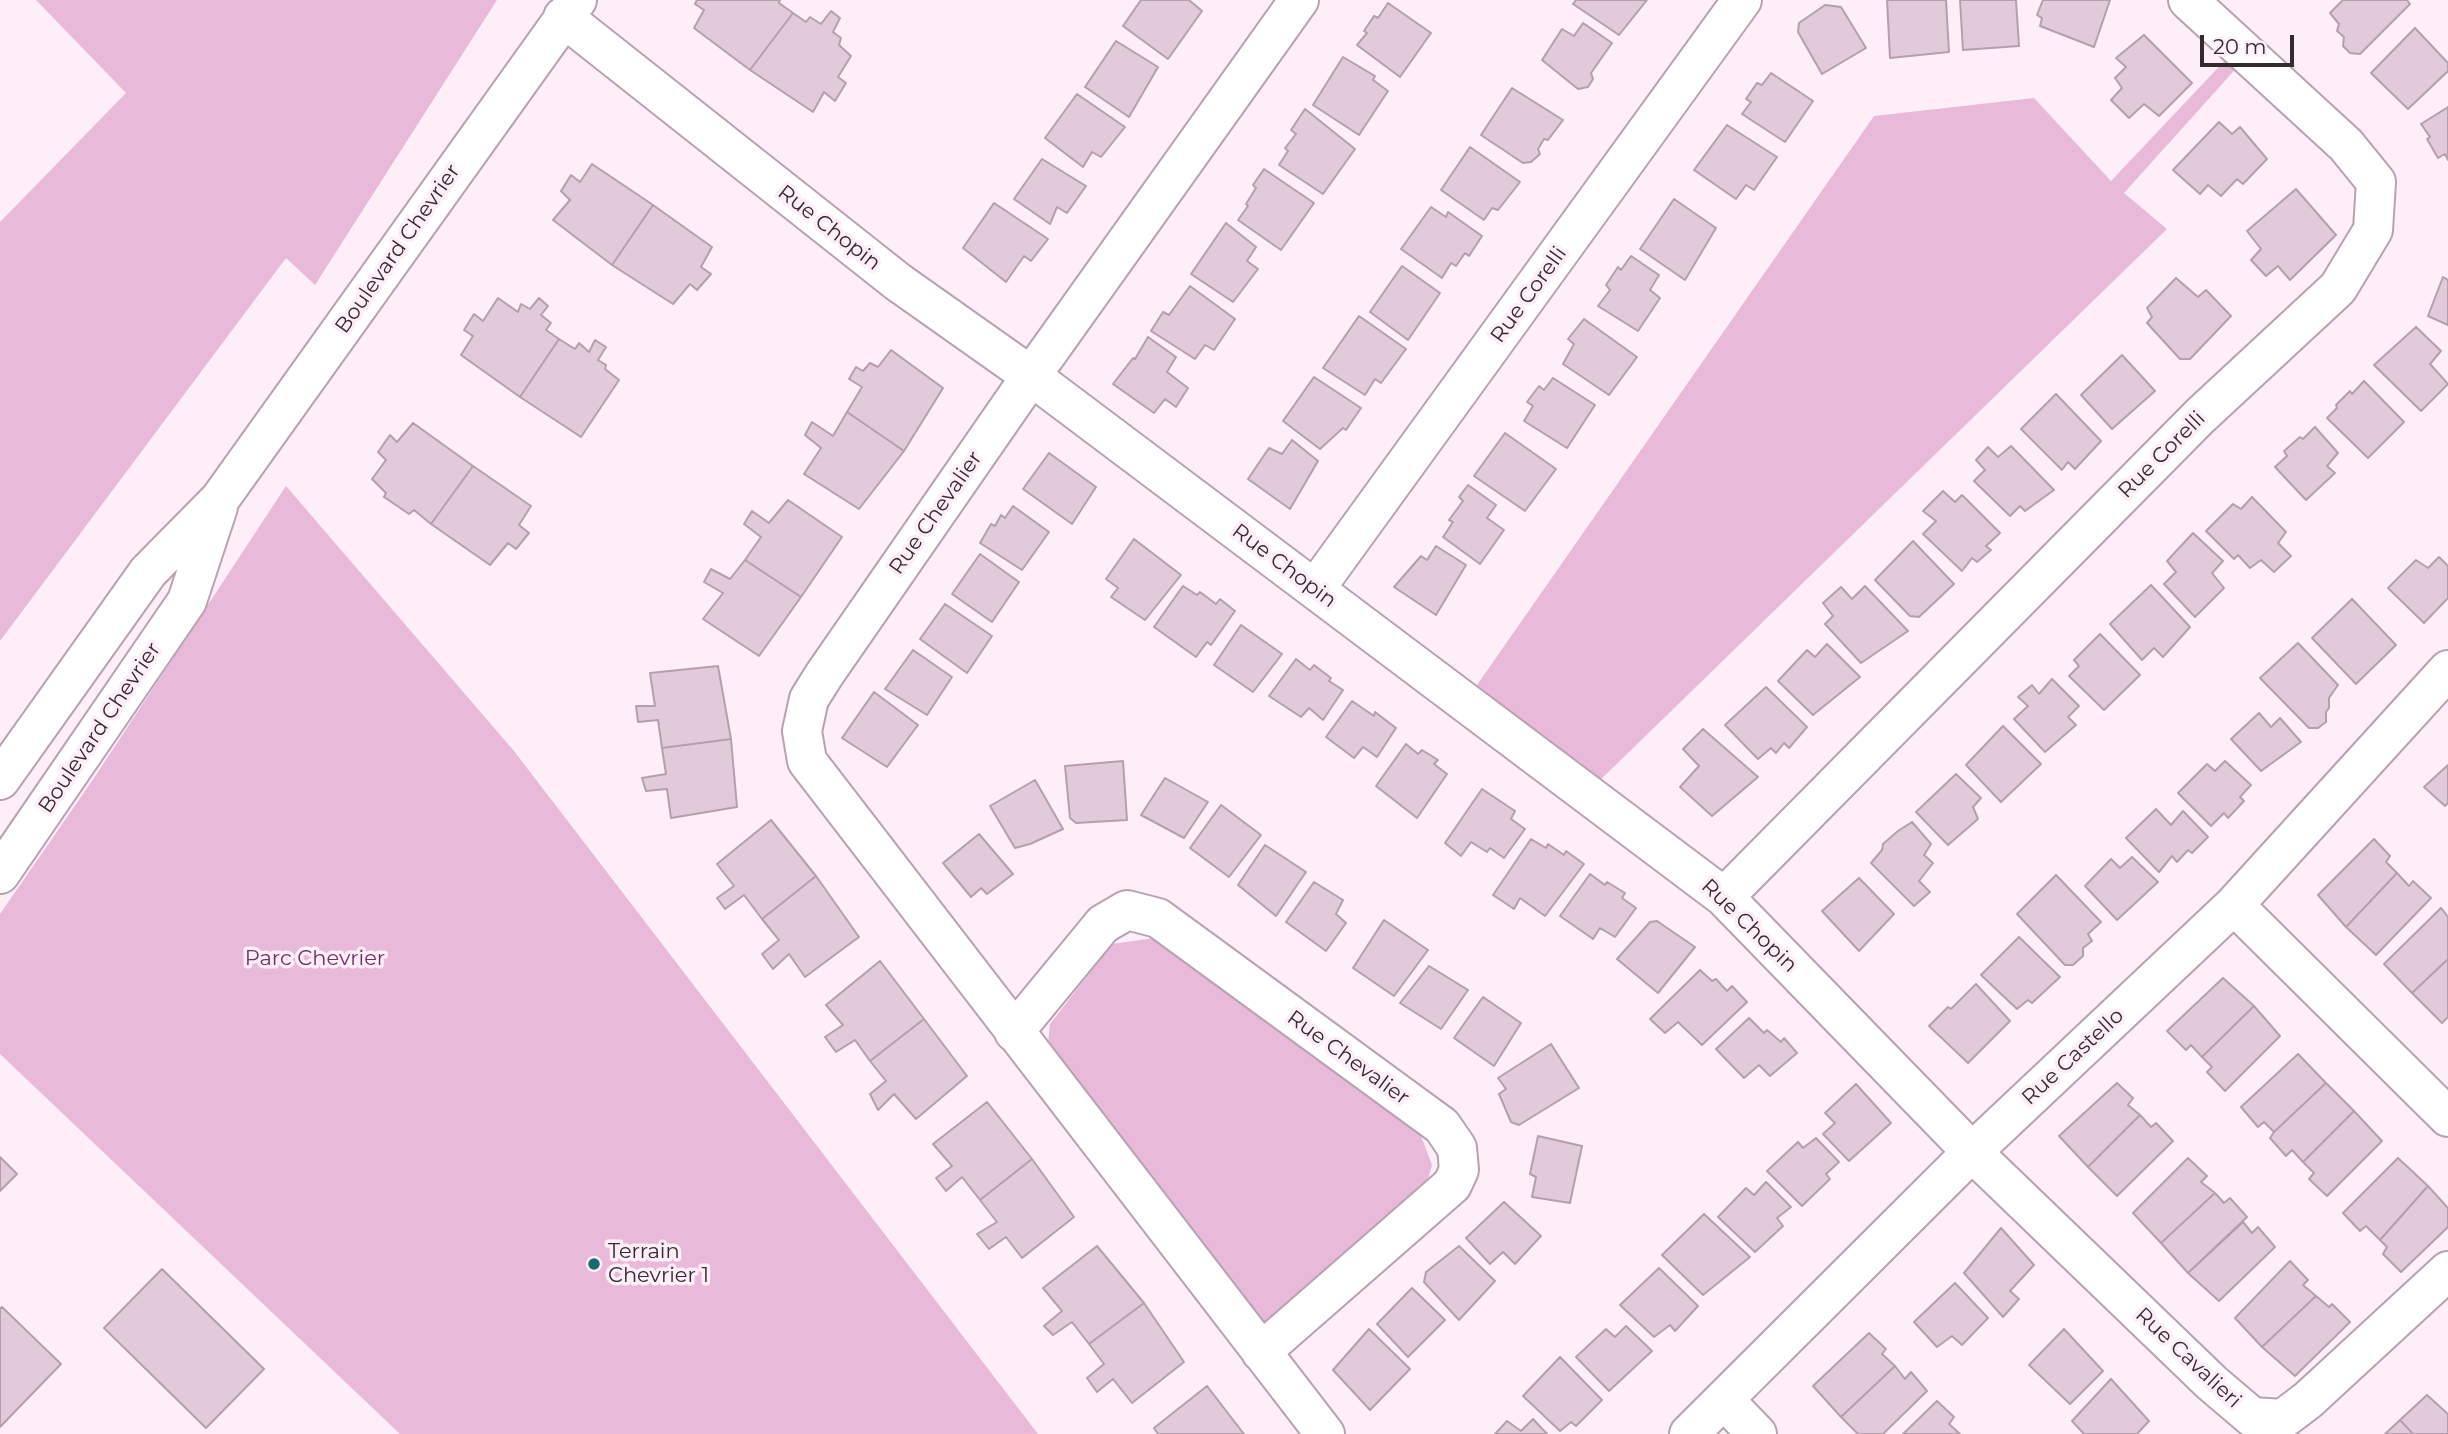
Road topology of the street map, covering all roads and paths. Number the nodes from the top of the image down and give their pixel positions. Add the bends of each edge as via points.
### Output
1 (1299, 0) edge
2 (1742, 0) edge
3 (2188, 0) edge
4 (570, 9) edge
5 (1031, 376) junction
6 (220, 499) junction
7 (1315, 589) junction
8 (2448, 670) edge
9 (0, 780) edge
10 (0, 874) edge
11 (1724, 897) junction
12 (2234, 905) junction
13 (1013, 1032) junction
14 (2448, 1117) edge
15 (1972, 1152) junction
16 (2448, 1271) edge
17 (1261, 1352) junction
18 (1724, 1400) junction
19 (1325, 1434) edge
20 (1689, 1434) edge
21 (1757, 1434) edge

1 - 5 street, Rue Chevalier
2 - 7 street, Rue Corelli
3 - 11 street, Rue Corelli via 2346,145 2376,182 2373,230 2338,288 2200,416
4 - 5 street, Rue Chopin via 898,282
4 - 6 street, Boulevard Chevrier
5 - 7 street, Rue Chopin
5 - 13 street, Rue Chevalier via 824,675 809,699 802,731 807,761
6 - 9 street, Boulevard Chevrier via 148,572
6 - 10 street, Boulevard Chevrier via 187,601
7 - 11 street, Rue Chopin
8 - 12 street, Rue Castello
11 - 15 street, Rue Chopin
12 - 14 street
12 - 15 street, Rue Castello
13 - 17 street, Rue Chevalier
13 - 17 street, Rue Chevalier via 1103,924 1127,911 1158,918 1442,1126 1457,1148 1459,1170 1452,1185
15 - 16 street, Rue Cavalieri via 2252,1418 2283,1419
15 - 18 street, Rue Castello
17 - 19 street, Rue Chevalier
18 - 20 street, Rue Castello
18 - 21 street

